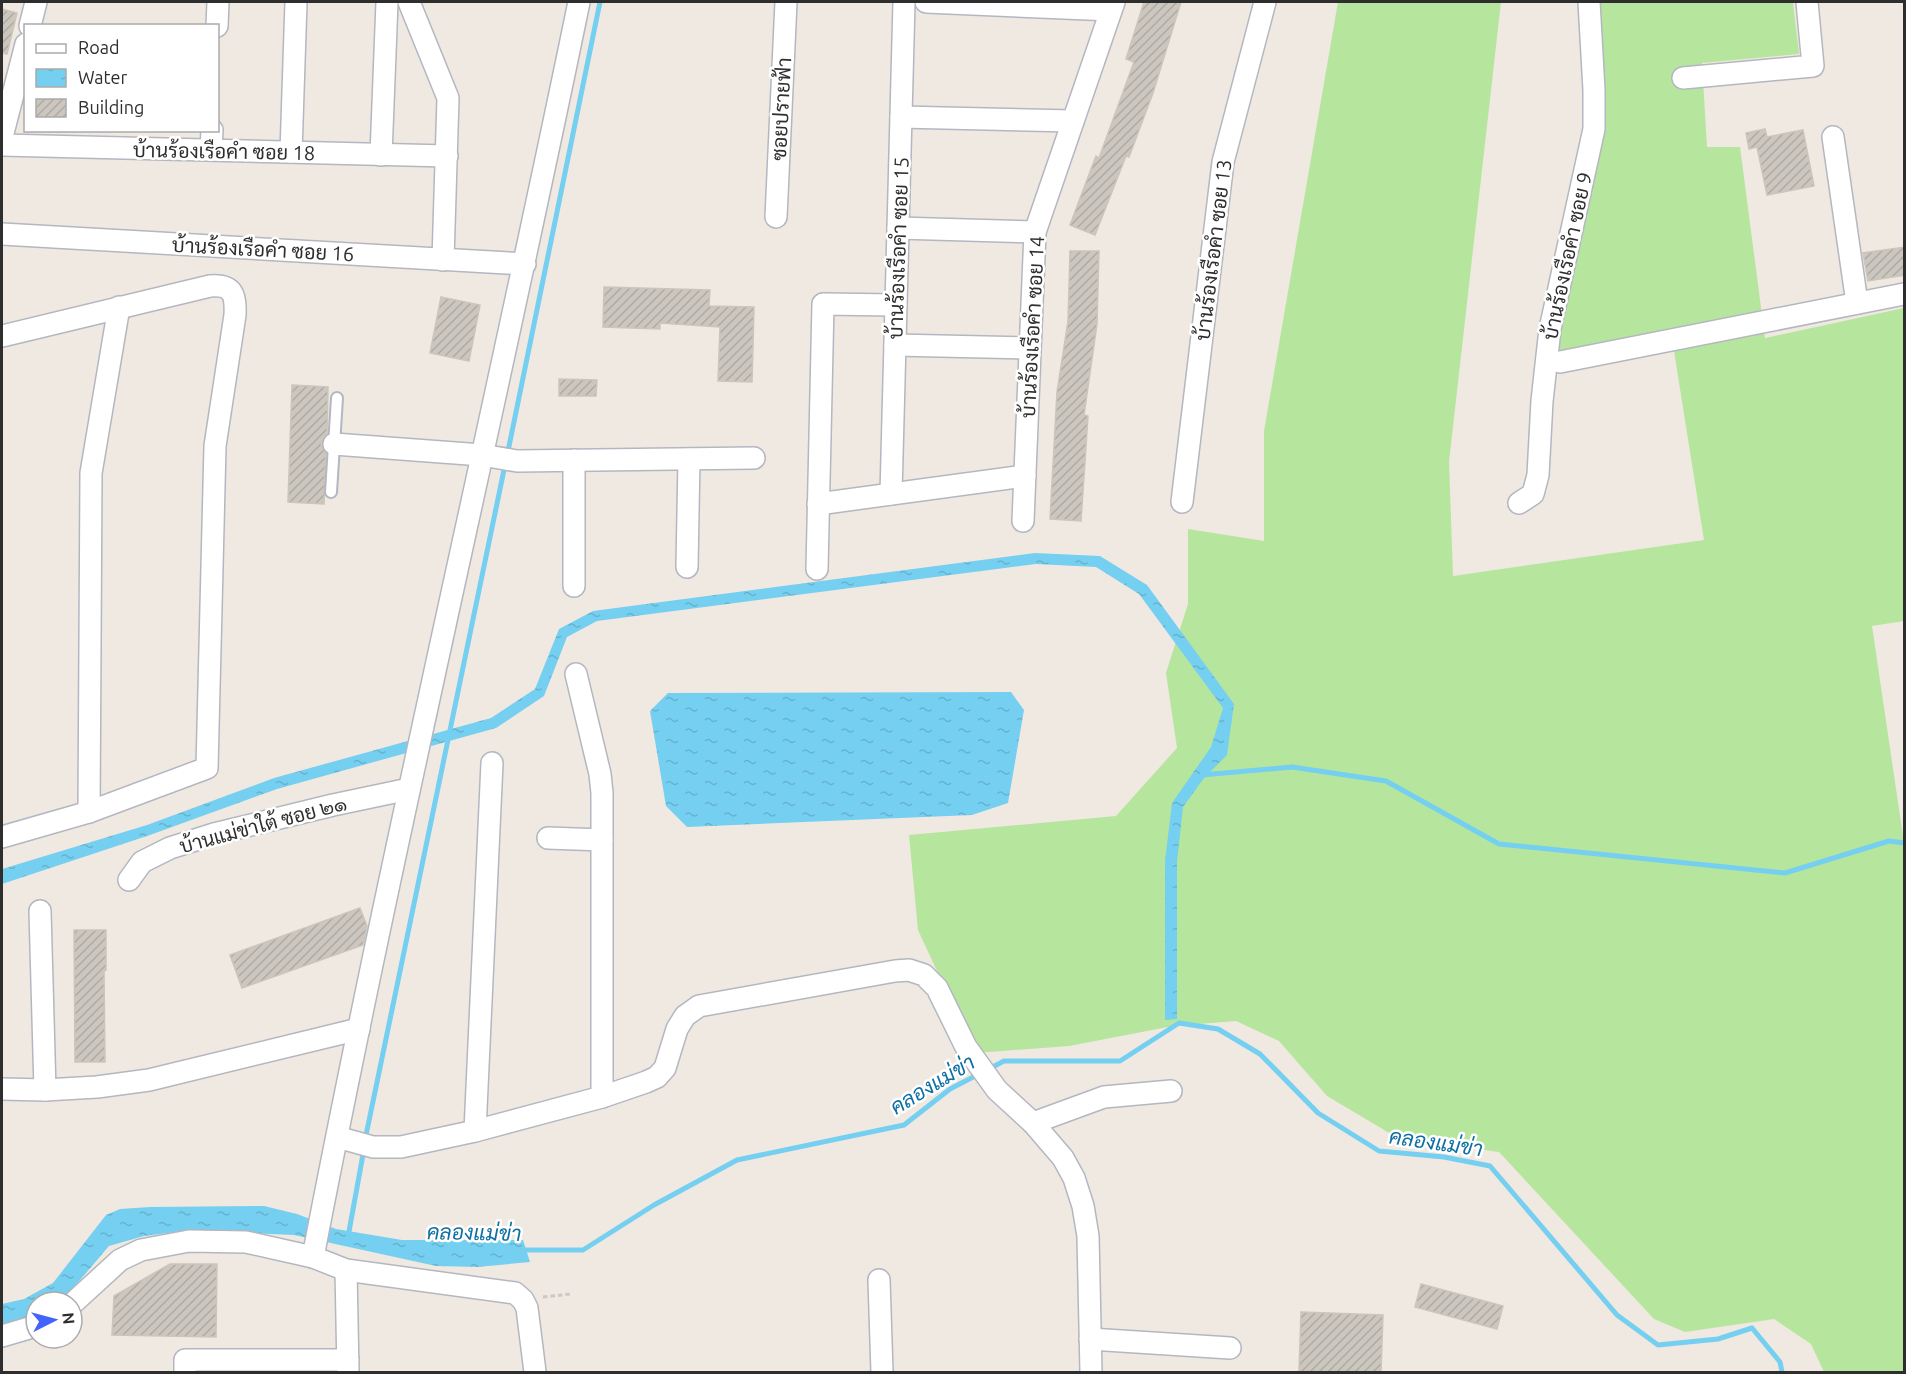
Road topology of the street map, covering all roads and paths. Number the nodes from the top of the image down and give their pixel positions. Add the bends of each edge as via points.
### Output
1 (36, 2) edge
2 (218, 2) edge
3 (296, 2) edge
4 (387, 2) edge
5 (409, 2) edge
6 (579, 2) edge
7 (786, 2) edge
8 (904, 2) edge
9 (926, 2) edge
10 (1265, 2) edge
11 (1590, 2) edge
12 (1807, 2) edge
13 (1112, 6) edge
14 (30, 24) edge
15 (218, 24) edge
16 (24, 52) edge
17 (1683, 78) dead end
18 (901, 117) junction
19 (1073, 121) junction
20 (1833, 137) dead end
21 (2, 138) edge
22 (211, 140) edge
23 (2, 145) edge
24 (291, 152) junction
25 (381, 155) junction
26 (447, 156) junction
27 (776, 217) dead end
28 (898, 228) junction
29 (1035, 232) junction
30 (2, 234) edge
31 (443, 260) junction
32 (525, 264) junction
33 (1905, 294) edge
34 (1857, 303) junction
35 (896, 305) junction
36 (118, 308) junction
37 (2, 336) edge
38 (895, 345) junction
39 (1030, 348) junction
40 (1560, 362) dead end
41 (337, 398) dead end
42 (334, 444) junction
43 (482, 454) junction
44 (754, 458) dead end
45 (689, 459) junction
46 (574, 460) junction
47 (1025, 476) junction
48 (332, 492) dead end
49 (891, 494) junction
50 (1182, 502) dead end
51 (1519, 503) dead end
52 (818, 504) junction
53 (1023, 521) dead end
54 (687, 567) dead end
55 (817, 569) dead end
56 (573, 586) dead end
57 (576, 674) dead end
58 (492, 764) dead end
59 (409, 789) junction
60 (89, 812) junction
61 (2, 837) edge
62 (548, 838) dead end
63 (602, 840) junction
64 (129, 880) dead end
65 (40, 911) dead end
66 (359, 1029) junction
67 (2, 1089) edge
68 (45, 1090) junction
69 (1171, 1091) dead end
70 (602, 1097) junction
71 (1033, 1123) junction
72 (475, 1131) junction
73 (355, 1142) junction
74 (313, 1257) junction
75 (346, 1270) junction
76 (879, 1280) dead end
77 (84, 1293) edge
78 (571, 1294) dead end
79 (523, 1300) junction
80 (24, 1330) edge
81 (2, 1336) edge
82 (1090, 1339) junction
83 (1230, 1348) dead end
84 (348, 1366) edge
85 (185, 1372) edge
86 (535, 1372) edge
87 (882, 1372) edge
88 (1091, 1372) edge

1 - 14 street
2 - 15 street
3 - 24 street
4 - 25 street
5 - 26 street via 448,98
6 - 32 street
7 - 27 street, ซอยปรายฟ้า
8 - 18 street, บ้านร้องเรือคำ ซอย 15
9 - 13 street
10 - 50 street, บ้านร้องเรือคำ ซอย 13 via 1223,162
11 - 51 street, บ้านร้องเรือคำ ซอย 9 via 1594,129 1550,329 1538,475 1533,494
12 - 17 street via 1813,66
13 - 19 street, บ้านร้องเรือคำ ซอย 14
16 - 21 street
18 - 19 street
18 - 28 street, บ้านร้องเรือคำ ซอย 15
19 - 29 street, บ้านร้องเรือคำ ซอย 14
20 - 34 street
22 - 23 street, บ้านร้องเรือคำ ซอย 18
22 - 24 street, บ้านร้องเรือคำ ซอย 18
24 - 25 street, บ้านร้องเรือคำ ซอย 18
25 - 26 street, บ้านร้องเรือคำ ซอย 18
26 - 31 street
28 - 29 street
28 - 35 street, บ้านร้องเรือคำ ซอย 15
29 - 39 street, บ้านร้องเรือคำ ซอย 14
30 - 31 street, บ้านร้องเรือคำ ซอย 16
31 - 32 street, บ้านร้องเรือคำ ซอย 16
32 - 43 street
33 - 34 street
34 - 40 street
35 - 38 street, บ้านร้องเรือคำ ซอย 15
35 - 52 street via 823,304
36 - 37 street
36 - 60 street via 90,473
36 - 60 street via 221,285 231,290 235,300 214,446 207,768
38 - 39 street
38 - 49 street, บ้านร้องเรือคำ ซอย 15
39 - 47 street, บ้านร้องเรือคำ ซอย 14
41 - 42 lane
42 - 43 street
42 - 48 lane
43 - 46 street via 517,461
43 - 59 street
44 - 45 street
45 - 46 street
45 - 54 street
46 - 56 street
47 - 49 street
47 - 53 street, บ้านร้องเรือคำ ซอย 14
49 - 52 street
52 - 55 street
57 - 63 street via 600,774
58 - 72 street
59 - 64 street, บ้านแม่ข่าใต้ ซอย ๒๑ via 214,834 170,848 142,862
59 - 66 street
60 - 61 street
62 - 63 street
63 - 70 street
65 - 68 street
66 - 68 street via 149,1080
66 - 73 street
67 - 68 street
69 - 71 street via 1104,1097
70 - 71 street via 657,1077 665,1068 677,1029 685,1016 699,1006 909,970 924,975 937,988 966,1047 997,1090
70 - 72 street
71 - 82 street via 1063,1158 1083,1206 1088,1236
72 - 73 street via 401,1147
73 - 74 street via 322,1211
74 - 75 street
74 - 77 street via 246,1242 189,1241 162,1245 120,1260
75 - 79 street via 515,1293
75 - 84 street
76 - 87 street
78 - 79 path
79 - 86 street
80 - 81 street
82 - 83 street
82 - 88 street
84 - 85 street via 185,1360

